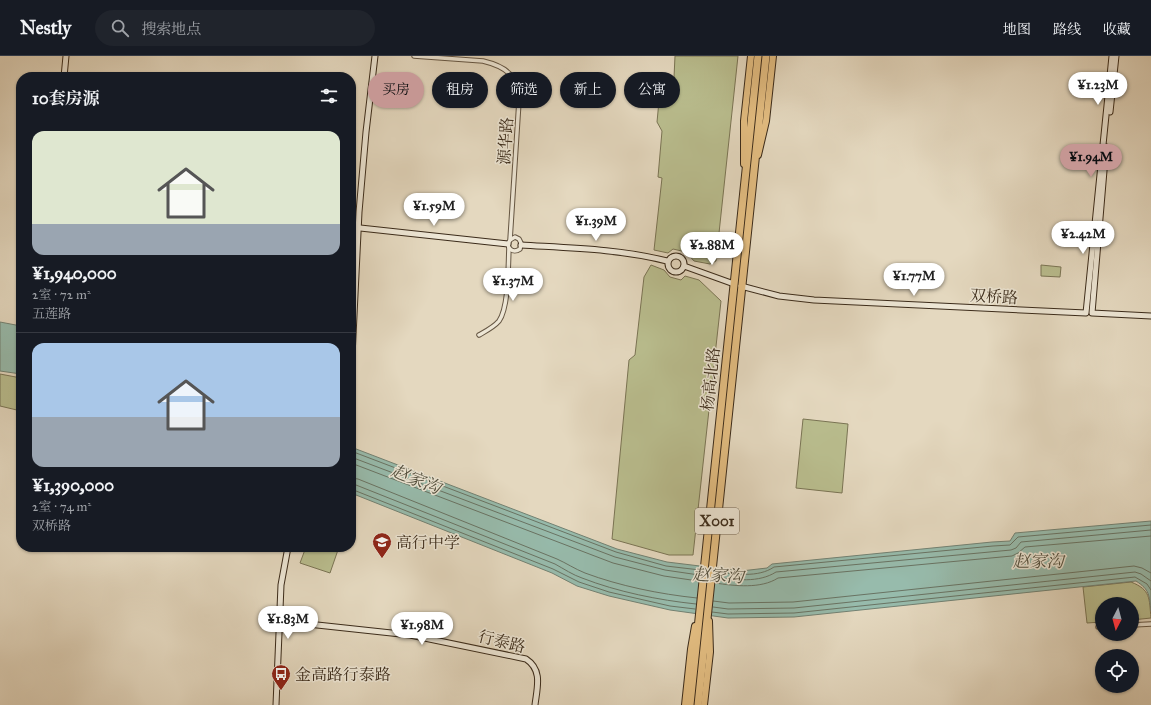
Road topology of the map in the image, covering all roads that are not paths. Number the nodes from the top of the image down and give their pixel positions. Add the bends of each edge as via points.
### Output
1 (66, 56) edge
2 (375, 56) edge
3 (414, 56) edge
4 (751, 56) edge
5 (758, 56) edge
6 (766, 56) edge
7 (773, 56) edge
8 (1112, 56) edge
9 (1116, 56) edge
10 (64, 72) edge
11 (757, 102) junction
12 (744, 180) junction
13 (752, 180) junction
14 (356, 227) edge
15 (359, 227) junction
16 (509, 244) junction
17 (521, 245) junction
18 (667, 262) junction
19 (684, 266) junction
20 (356, 283) edge
21 (734, 284) junction
22 (741, 286) junction
23 (1086, 313) junction
24 (1092, 313) junction
25 (1151, 316) edge
26 (478, 335) dead end
27 (287, 552) edge
28 (701, 599) junction
29 (709, 600) junction
30 (280, 621) junction
31 (1149, 624) edge
32 (1139, 625) edge
33 (276, 705) edge
34 (535, 705) edge
35 (685, 705) edge
36 (690, 705) edge
37 (698, 705) edge
38 (704, 705) edge

1 - 10 street
2 - 15 street
3 - 16 street, 源华路 via 483,61 509,73 516,81 520,102
4 - 12 main road, X001 via 744,121
5 - 11 highway, 杨高北路 / X001
6 - 11 highway, 杨高北路 / X001
7 - 13 main road, X001 via 766,121
8 - 23 street
9 - 24 street
11 - 12 highway, 杨高北路 / X001
11 - 13 highway, 杨高北路 / X001
12 - 21 highway, 杨高北路 / X001
13 - 22 highway, 杨高北路 / X001
14 - 15 street
15 - 16 street
15 - 20 street
16 - 17 street via 512,250 516,251
16 - 17 street via 513,238 517,238
16 - 26 street, 源华路 via 503,313 494,326
17 - 18 street via 617,252
18 - 19 street via 673,272 681,270
18 - 19 street via 670,257 678,256 682,258
19 - 21 street
21 - 28 highway, 杨高北路 / X001
22 - 23 street, 双桥路 via 779,296 814,300
22 - 29 highway, 杨高北路 / X001
23 - 24 street, 双桥路
24 - 25 street, 双桥路
27 - 30 street via 280,600
28 - 35 main road, X001 via 691,649
28 - 36 highway, 杨高北路 / X001
29 - 37 highway, 杨高北路 / X001
29 - 38 main road, X001 via 710,652
30 - 33 street
30 - 34 street, 行泰路 via 410,635 526,659 537,672
31 - 32 street

